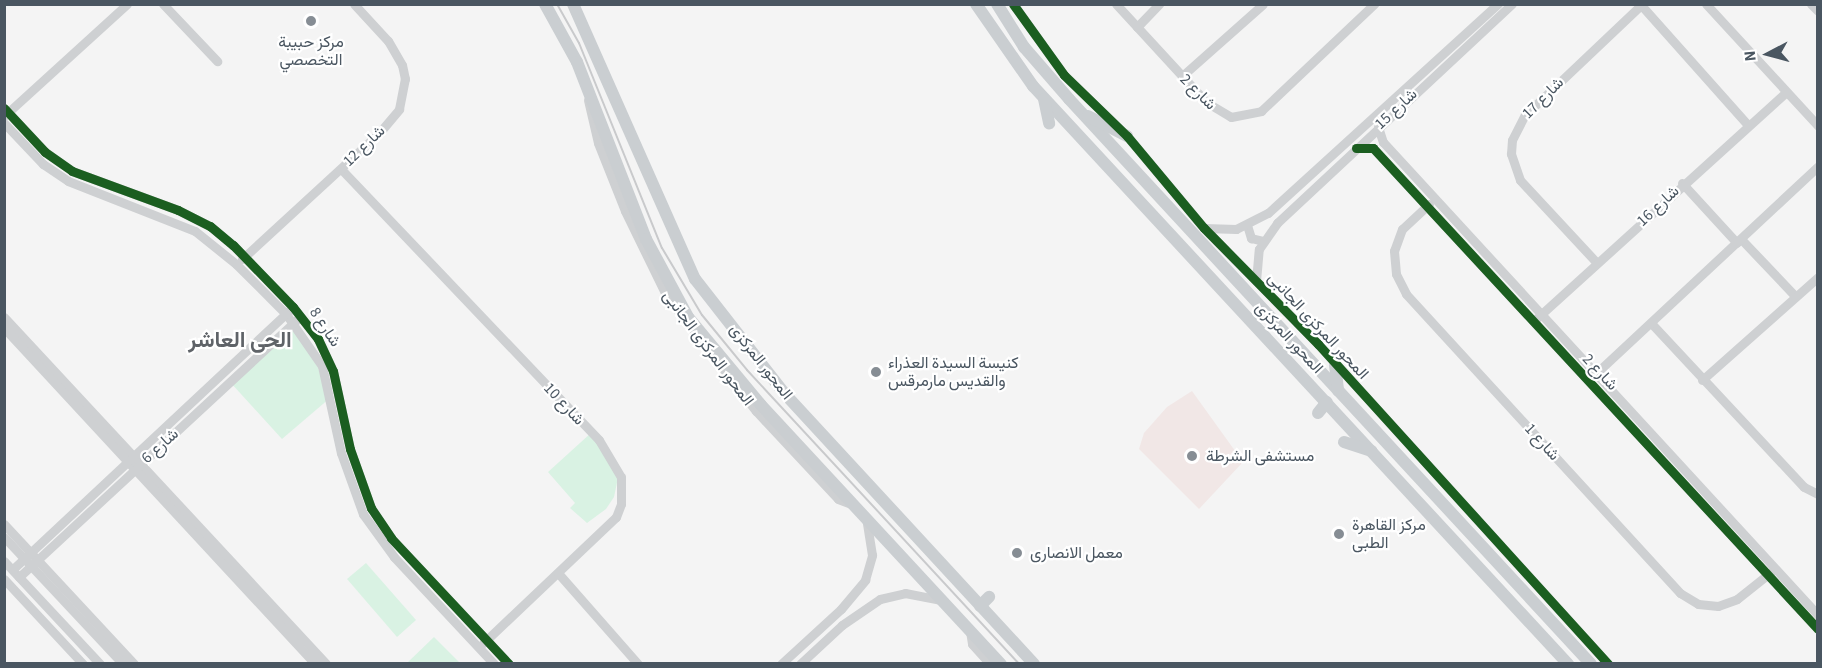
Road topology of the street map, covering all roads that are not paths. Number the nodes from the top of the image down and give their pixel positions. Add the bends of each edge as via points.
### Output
1 (127, 4) edge
2 (163, 4) edge
3 (354, 4) edge
4 (545, 4) edge
5 (573, 4) edge
6 (976, 4) edge
7 (997, 4) edge
8 (1013, 4) edge
9 (1116, 4) edge
10 (1159, 4) edge
11 (1263, 4) edge
12 (1374, 4) edge
13 (1498, 4) edge
14 (1512, 4) edge
15 (1706, 4) edge
16 (1811, 4) edge
17 (1642, 5) edge
18 (1818, 11) edge
19 (1137, 27) junction
20 (217, 61) dead end
21 (1182, 76) junction
22 (1786, 92) junction
23 (1043, 97) junction
24 (1394, 106) junction
25 (6, 112) edge
26 (1082, 113) junction
27 (4, 123) edge
28 (1049, 123) dead end
29 (1748, 125) junction
30 (1818, 126) edge
31 (1378, 127) junction
32 (1127, 136) junction
33 (1356, 148) junction
34 (1818, 165) edge
35 (341, 169) junction
36 (1682, 183) junction
37 (1436, 198) junction
38 (1426, 207) junction
39 (1247, 225) junction
40 (1204, 228) junction
41 (1739, 241) junction
42 (1263, 242) junction
43 (245, 256) junction
44 (1597, 263) junction
45 (236, 264) junction
46 (1818, 276) edge
47 (1256, 280) junction
48 (1795, 296) junction
49 (290, 310) junction
50 (1541, 315) junction
51 (301, 316) junction
52 (4, 318) edge
53 (1533, 322) junction
54 (294, 323) junction
55 (1651, 323) junction
56 (4, 328) edge
57 (1335, 365) junction
58 (1591, 377) junction
59 (1702, 380) junction
60 (1338, 391) junction
61 (1327, 402) junction
62 (1318, 413) dead end
63 (1344, 442) dead end
64 (1372, 452) junction
65 (129, 458) junction
66 (137, 467) junction
67 (1818, 494) edge
68 (861, 509) junction
69 (4, 524) edge
70 (4, 537) edge
71 (31, 559) junction
72 (4, 561) edge
73 (1506, 570) junction
74 (1771, 572) junction
75 (16, 573) junction
76 (558, 573) junction
77 (4, 579) edge
78 (1501, 591) junction
79 (944, 601) junction
80 (1538, 606) junction
81 (1818, 615) edge
82 (970, 628) junction
83 (1534, 628) junction
84 (1818, 629) edge
85 (487, 640) junction
86 (479, 647) junction
87 (76, 661) edge
88 (100, 663) edge
89 (123, 663) edge
90 (134, 663) edge
91 (315, 663) edge
92 (326, 663) edge
93 (494, 663) edge
94 (509, 663) edge
95 (638, 663) edge
96 (781, 663) edge
97 (800, 663) edge
98 (990, 663) edge
99 (1001, 663) edge
100 (1033, 663) edge
101 (1569, 663) edge
102 (1591, 663) edge
103 (1608, 663) edge

1 - 25 street
2 - 20 street
3 - 35 street, شارع 12 via 395,52 402,65 405,87 399,109 391,120
4 - 68 main road, المحور المركزى via 586,86 642,230 684,311 744,386
5 - 100 main road, المحور المركزى via 695,279 785,394 985,602
6 - 23 main road, المحور المركزى via 1010,57
7 - 26 main road, المحور المركزى via 1024,47
8 - 32 street, المحور المركزى الجانبى via 1064,75
9 - 19 street, شارع 2
10 - 19 street
11 - 21 street
12 - 21 street, شارع 2 via 1261,111 1247,117 1217,112
13 - 24 street, شارع 15
14 - 24 street, شارع 15
15 - 22 street
16 - 18 street
17 - 29 street
17 - 44 street, شارع 17 via 1525,115 1512,140 1511,154 1520,180
19 - 21 street, شارع 2
22 - 29 street, شارع 16
22 - 30 street
23 - 28 main road
23 - 61 main road, المحور المركزى
24 - 31 street, شارع 15
24 - 39 street, شارع 15 via 1282,202
25 - 43 street, شارع 8 via 45,152 72,171 193,217
26 - 32 main road
26 - 60 main road, المحور المركزى
27 - 45 street, شارع 8 via 43,164 68,181 180,223
29 - 36 street, شارع 16
31 - 33 street, شارع 15
31 - 37 street, شارع 2 via 1383,142
32 - 40 street, المحور المركزى الجانبى
33 - 38 street, شارع 2 via 1373,148
33 - 42 street, شارع 15 via 1277,222
34 - 41 street
35 - 43 street, شارع 12
35 - 76 street, شارع 10 via 615,462 623,490 616,517
36 - 41 street
36 - 44 street, شارع 16
37 - 38 street, شارع 1
37 - 50 street, شارع 2
38 - 53 street, شارع 2
38 - 74 street, شارع 1 via 1402,230 1394,251 1396,274 1406,294 1680,593 1698,604 1718,606 1737,599
39 - 40 street, شارع 15
39 - 42 street via 1251,238
40 - 47 street, المحور المركزى الجانبى
41 - 48 street
41 - 55 street
42 - 47 street, شارع 15 via 1255,266
43 - 45 street, شارع 12
43 - 49 street, شارع 8
44 - 50 street, شارع 16
45 - 49 street, شارع 8
46 - 48 street
47 - 57 street, المحور المركزى الجانبى
48 - 59 street
49 - 51 street, شارع 8
49 - 54 street, شارع 8
49 - 65 street, شارع 6
50 - 53 street, شارع 16
50 - 58 street, شارع 2
51 - 54 street, شارع 6
51 - 85 street, شارع 8 via 327,355 338,382 350,449 371,508 391,538
52 - 65 street
53 - 58 street, شارع 2
54 - 66 street, شارع 6
54 - 86 street, شارع 8 via 322,366 343,459 363,514 383,543
55 - 58 street
55 - 59 street
56 - 65 street
57 - 60 main road
57 - 103 street, المحور المركزى الجانبى
58 - 74 street, شارع 2
59 - 67 street via 1804,487
60 - 73 main road, المحور المركزى
61 - 62 main road
61 - 64 main road, المحور المركزى
63 - 64 main road
64 - 78 main road, المحور المركزى via 1483,582
65 - 66 street
65 - 71 street, شارع 6
66 - 71 street, شارع 6
66 - 91 street
66 - 92 street
68 - 79 main road, المحور المركزى
68 - 96 street via 872,555 865,580 841,609
69 - 71 street
70 - 71 street
71 - 75 street, شارع 6
71 - 89 street
71 - 90 street
72 - 75 street
73 - 78 main road via 1511,585
73 - 80 main road, المحور المركزى
74 - 81 street, شارع 2
74 - 84 street, شارع 2
75 - 88 street
76 - 85 street, شارع 10
76 - 95 street
77 - 87 street
78 - 83 main road, المحور المركزى
79 - 82 main road, المحور المركزى
79 - 97 street via 905,593 880,599 842,625
80 - 83 main road via 1528,612
80 - 102 main road, المحور المركزى
82 - 98 street via 972,644
82 - 99 main road, المحور المركزى
83 - 101 main road, المحور المركزى
85 - 86 street, شارع 10
85 - 94 street, شارع 8
86 - 93 street, شارع 8

